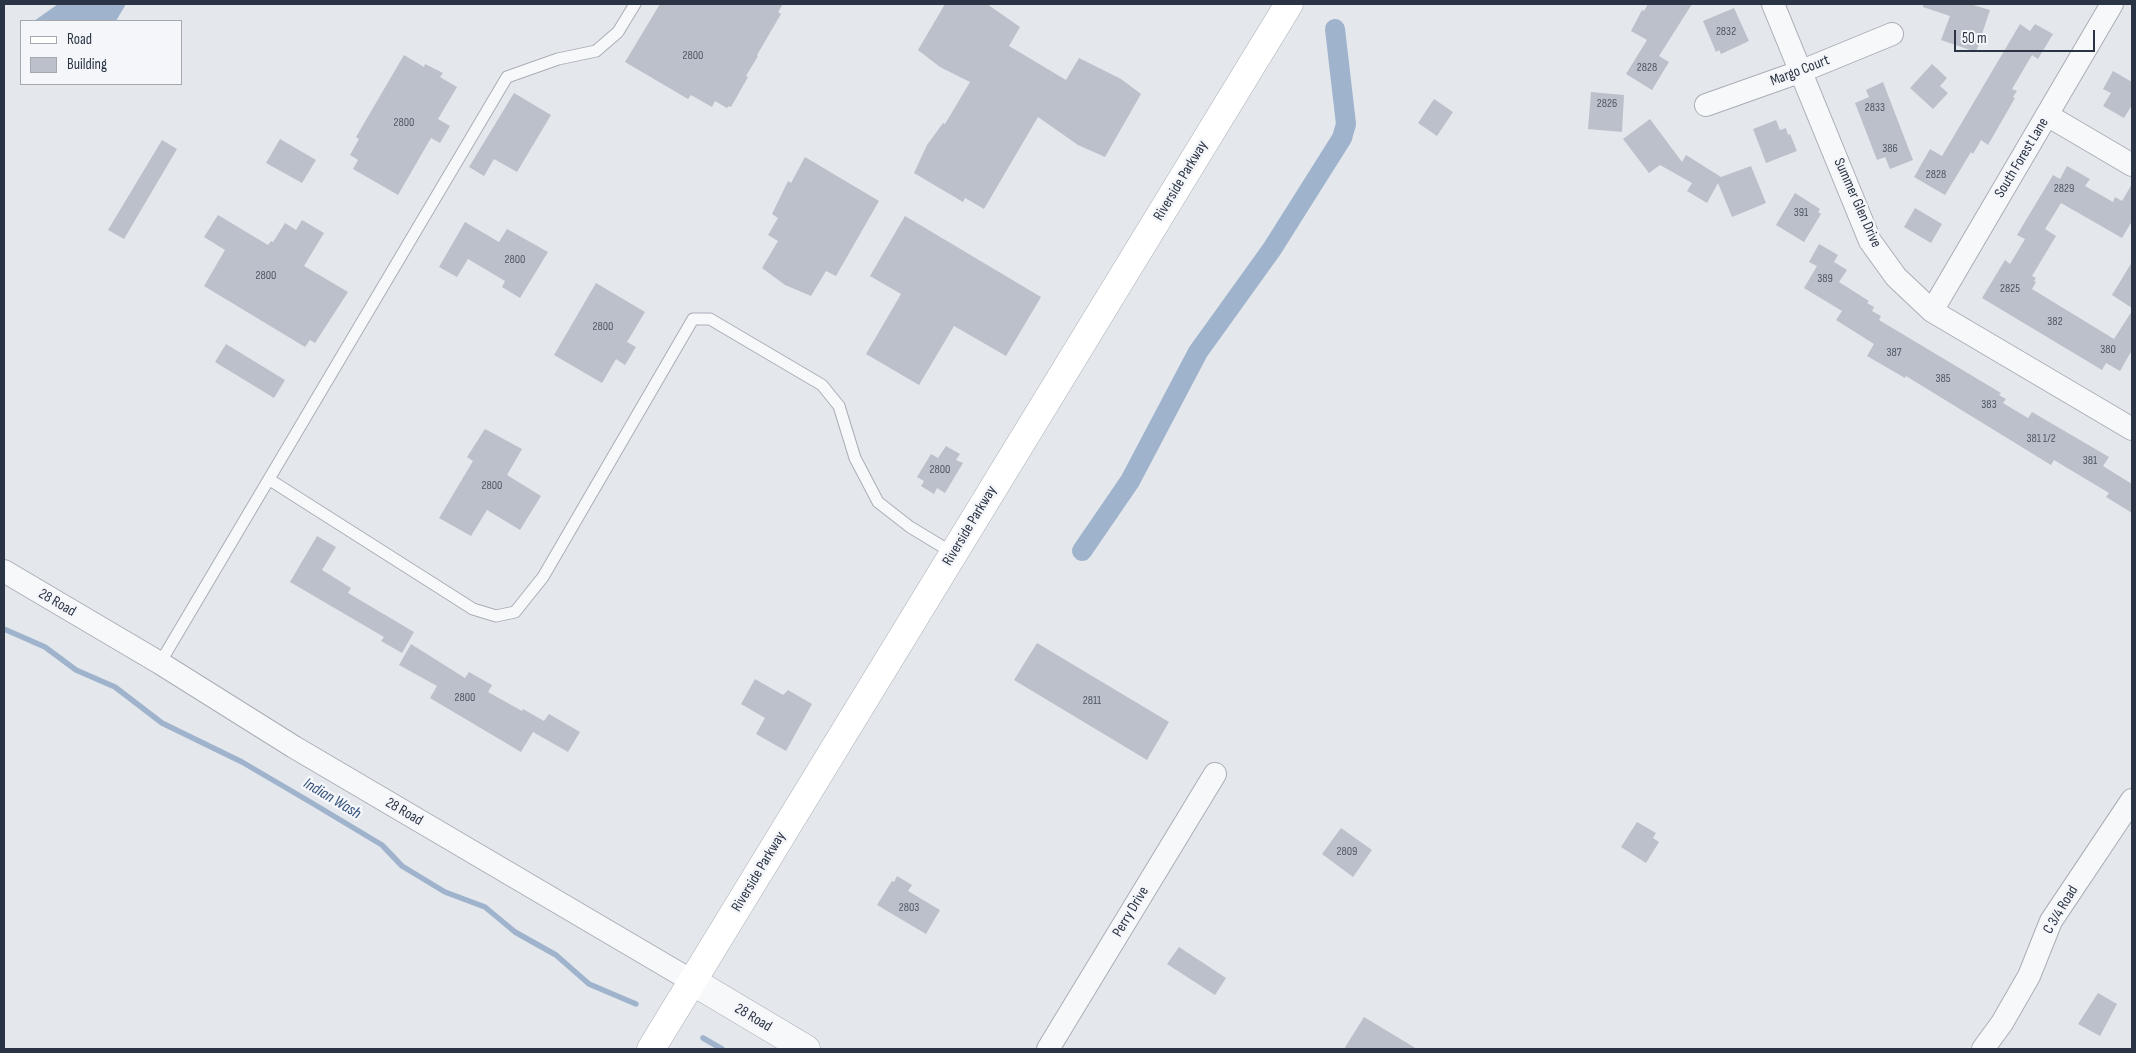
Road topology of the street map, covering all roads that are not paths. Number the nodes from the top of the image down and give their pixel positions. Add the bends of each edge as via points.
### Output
1 (635, 4) edge
2 (1288, 4) edge
3 (1773, 4) edge
4 (2112, 4) edge
5 (1892, 34) dead end
6 (1802, 71) junction
7 (1706, 105) dead end
8 (2047, 116) junction
9 (2132, 165) edge
10 (1932, 311) junction
11 (2130, 422) edge
12 (270, 480) junction
13 (953, 553) junction
14 (4, 572) edge
15 (160, 663) junction
16 (1215, 774) dead end
17 (2132, 800) edge
18 (692, 981) junction
19 (651, 1049) edge
20 (806, 1049) edge
21 (1048, 1049) edge
22 (1983, 1049) edge

1 - 12 lane via 618,32 596,51 558,59 507,77
2 - 13 main road, Riverside Parkway
3 - 6 street, Summer Glen Drive
4 - 8 street, South Forest Lane
5 - 6 street, Margo Court
6 - 7 street, Margo Court
6 - 10 street, Summer Glen Drive via 1870,241 1896,277
8 - 9 street
8 - 10 street, South Forest Lane
10 - 11 street, Summer Glen Drive
12 - 13 lane via 473,609 496,616 515,612 543,577 693,319 710,318 822,385 839,406 855,458 878,502 910,527
12 - 15 lane
13 - 18 main road, Riverside Parkway
14 - 15 street, 28 Road
15 - 18 street, 28 Road via 294,747
16 - 21 street, Perry Drive
17 - 22 street, C 3/4 Road via 2051,921 2029,976
18 - 19 main road, Riverside Parkway
18 - 20 street, 28 Road

